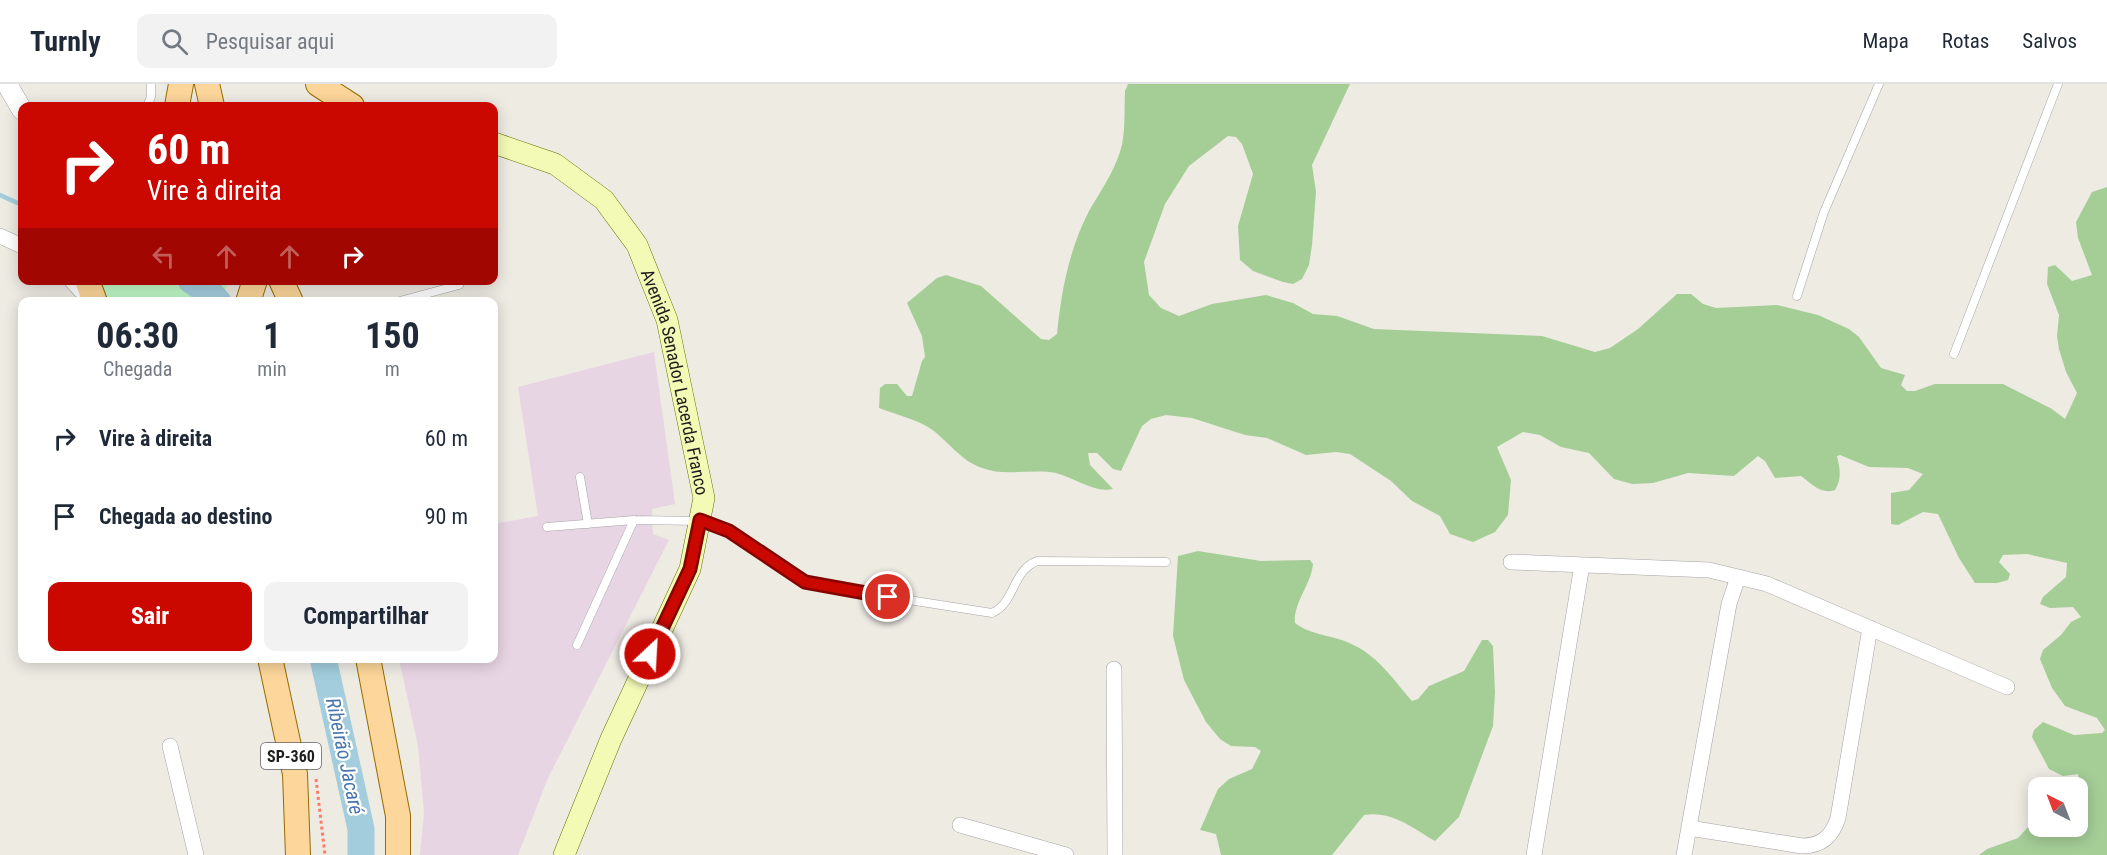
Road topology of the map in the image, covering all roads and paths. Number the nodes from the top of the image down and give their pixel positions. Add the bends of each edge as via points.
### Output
1 (7, 84) edge
2 (151, 84) edge
3 (181, 84) edge
4 (207, 84) edge
5 (318, 84) edge
6 (1879, 84) edge
7 (2058, 84) edge
8 (149, 102) edge
9 (178, 102) edge
10 (211, 102) edge
11 (346, 102) edge
12 (18, 103) edge
13 (498, 144) edge
14 (0, 236) edge
15 (18, 244) edge
16 (76, 285) edge
17 (459, 285) edge
18 (92, 294) edge
19 (1797, 296) dead end
20 (415, 297) edge
21 (1954, 354) dead end
22 (580, 477) dead end
23 (634, 520) junction
24 (700, 520) junction
25 (588, 524) junction
26 (547, 526) dead end
27 (1166, 562) dead end
28 (1511, 562) dead end
29 (1582, 565) junction
30 (1738, 578) junction
31 (1870, 628) junction
32 (577, 645) dead end
33 (271, 663) edge
34 (369, 663) edge
35 (1114, 669) dead end
36 (2007, 687) dead end
37 (170, 746) dead end
38 (960, 825) dead end
39 (1689, 828) junction
40 (196, 855) edge
41 (298, 855) edge
42 (398, 855) edge
43 (564, 855) edge
44 (1066, 855) edge
45 (1115, 855) edge
46 (1534, 855) edge
47 (1684, 855) edge

1 - 12 street
2 - 8 lane
3 - 9 main road
4 - 10 main road
5 - 11 main road
6 - 19 lane via 1824,212
7 - 21 lane
13 - 24 main road, Avenida Senador Lacerda Franco via 555,164 604,200 637,245 667,320 704,498
14 - 15 street
16 - 18 street
17 - 20 lane
22 - 25 lane
23 - 24 lane
23 - 25 lane
23 - 32 lane
24 - 27 lane via 729,531 805,582 992,613 1007,600 1020,573 1037,561
24 - 43 main road, Avenida Senador Lacerda Franco via 690,569 611,739
25 - 26 lane
28 - 29 street
29 - 30 street via 1709,570
29 - 46 street
30 - 31 street via 1767,584
30 - 39 street via 1729,604
31 - 36 street
31 - 39 street via 1838,818 1830,836 1812,846 1802,846
33 - 41 main road, SP-360 via 295,774
34 - 42 main road via 399,816
35 - 45 street
37 - 40 street
38 - 44 street
39 - 47 street

